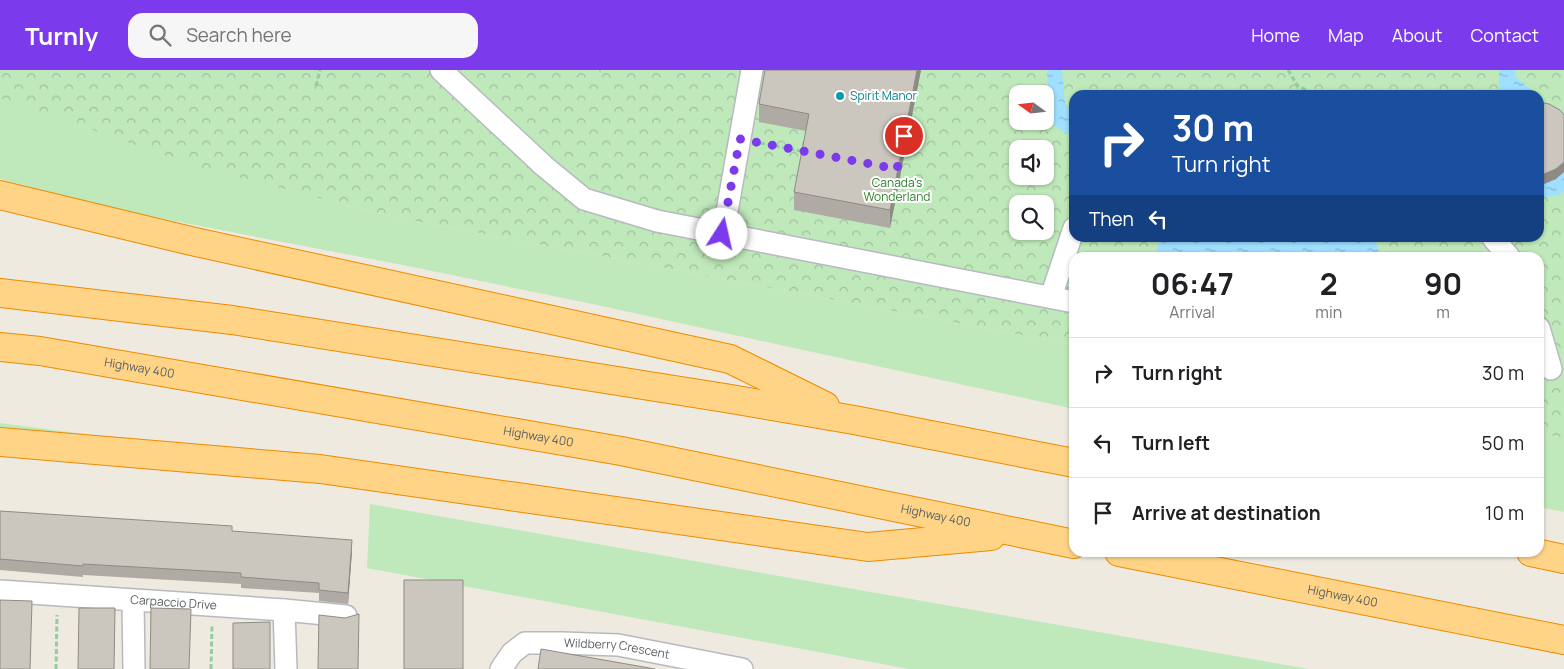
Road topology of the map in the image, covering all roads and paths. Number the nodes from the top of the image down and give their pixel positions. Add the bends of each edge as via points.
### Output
1 (320, 70) edge
2 (441, 70) edge
3 (752, 70) edge
4 (1288, 70) edge
5 (316, 86) dead end
6 (1306, 90) edge
7 (740, 139) junction
8 (814, 153) edge
9 (0, 195) edge
10 (722, 234) junction
11 (1069, 242) edge
12 (1496, 242) edge
13 (1505, 252) edge
14 (0, 293) edge
15 (1051, 297) junction
16 (1069, 301) edge
17 (0, 347) edge
18 (1544, 349) edge
19 (1551, 369) edge
20 (854, 420) junction
21 (0, 442) edge
22 (1069, 462) edge
23 (1020, 533) junction
24 (1069, 543) edge
25 (1544, 555) edge
26 (1144, 557) edge
27 (1564, 559) edge
28 (0, 592) edge
29 (57, 595) junction
30 (133, 601) junction
31 (212, 605) junction
32 (284, 610) junction
33 (346, 616) edge
34 (1564, 640) edge
35 (56, 669) edge
36 (134, 669) edge
37 (211, 669) edge
38 (286, 669) edge
39 (501, 669) edge
40 (742, 669) edge

1 - 5 path
2 - 10 street via 584,199 657,221
3 - 7 street
4 - 6 path via 1297,85
7 - 8 path
7 - 10 street
9 - 20 highway via 191,241 730,359
10 - 15 street
11 - 15 street
12 - 13 street
14 - 20 highway via 232,320
15 - 16 street
17 - 23 highway, Highway 400 via 621,451
18 - 19 street
20 - 22 highway
21 - 23 highway via 320,469 868,547
23 - 24 highway, Highway 400
25 - 27 highway
26 - 34 highway, Highway 400
28 - 29 street, Carpaccio Drive
29 - 30 street, Carpaccio Drive
29 - 35 path
30 - 31 street, Carpaccio Drive
30 - 36 street
31 - 32 street, Carpaccio Drive
31 - 37 path
32 - 33 street, Carpaccio Drive
32 - 38 street
39 - 40 street, Wildberry Crescent via 512,653 525,644 562,643 618,645

